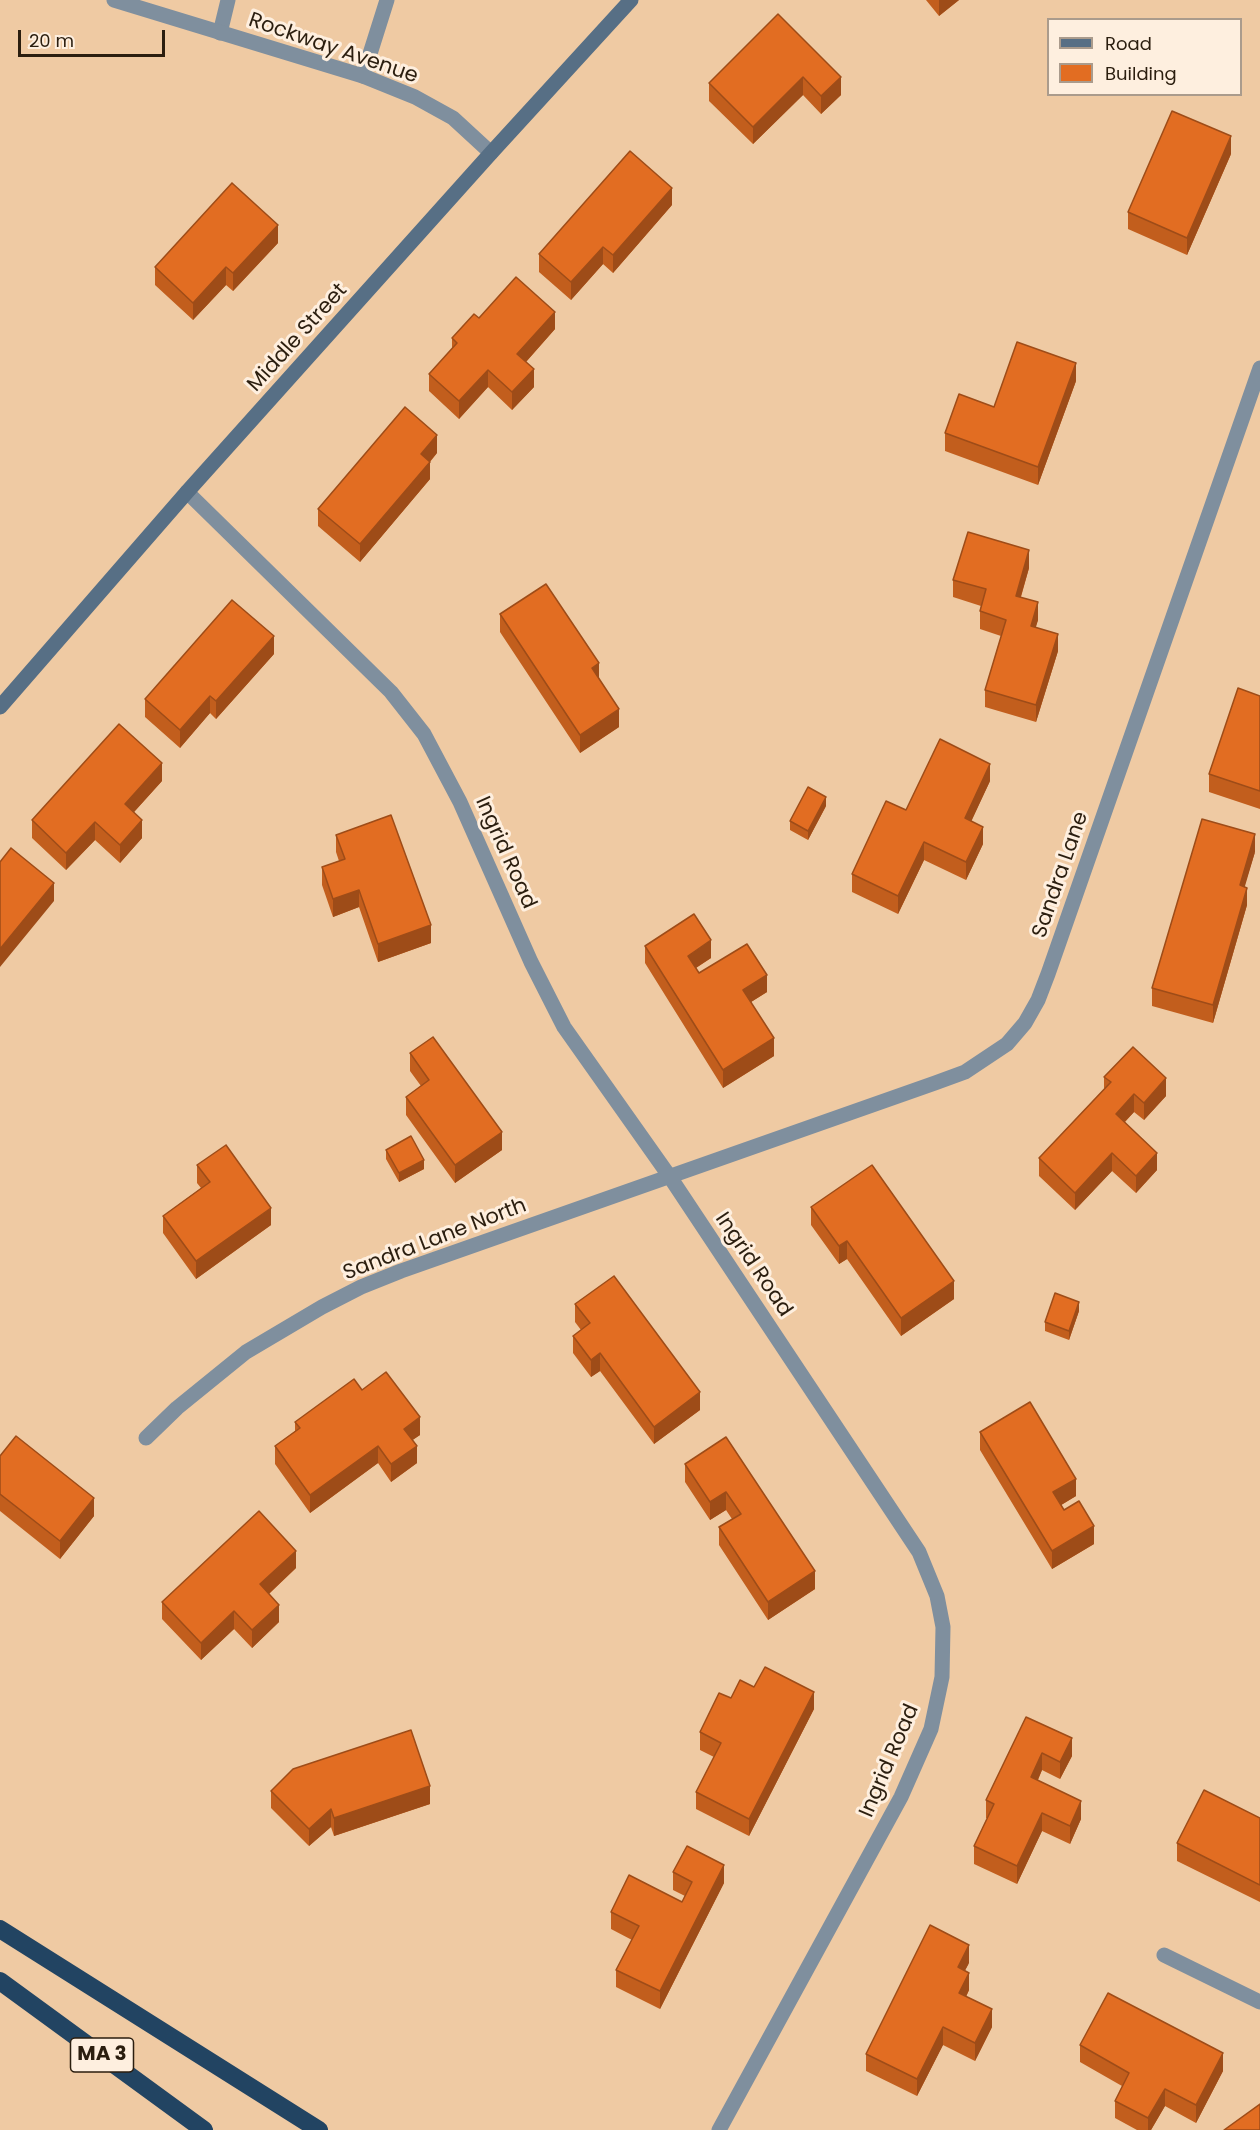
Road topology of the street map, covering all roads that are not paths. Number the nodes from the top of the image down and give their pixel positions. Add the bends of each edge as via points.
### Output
1 (114, 0) edge
2 (228, 0) edge
3 (387, 0) edge
4 (631, 0) edge
5 (220, 33) junction
6 (363, 76) junction
7 (491, 153) junction
8 (1260, 368) edge
9 (187, 492) junction
10 (0, 707) edge
11 (669, 1177) junction
12 (146, 1438) dead end
13 (0, 1929) edge
14 (1164, 1954) dead end
15 (0, 1981) edge
16 (1260, 2002) edge
17 (204, 2130) edge
18 (319, 2130) edge
19 (719, 2130) edge

1 - 5 street, Rockway Avenue
2 - 5 street
3 - 6 street
4 - 7 main road, Middle Street
5 - 6 street, Rockway Avenue
6 - 7 street, Rockway Avenue via 453,117
7 - 9 main road, Middle Street
8 - 11 street, Sandra Lane via 1048,974 1025,1023 1007,1044 964,1072
9 - 10 main road, Middle Street
9 - 11 street, Ingrid Road via 391,692 424,734 460,802 564,1027
11 - 12 street, Sandra Lane North via 362,1287 246,1352
11 - 19 street, Ingrid Road via 919,1552 937,1596 943,1627 942,1677 931,1729 901,1797
13 - 18 highway
14 - 16 street
15 - 17 highway, MA 3

